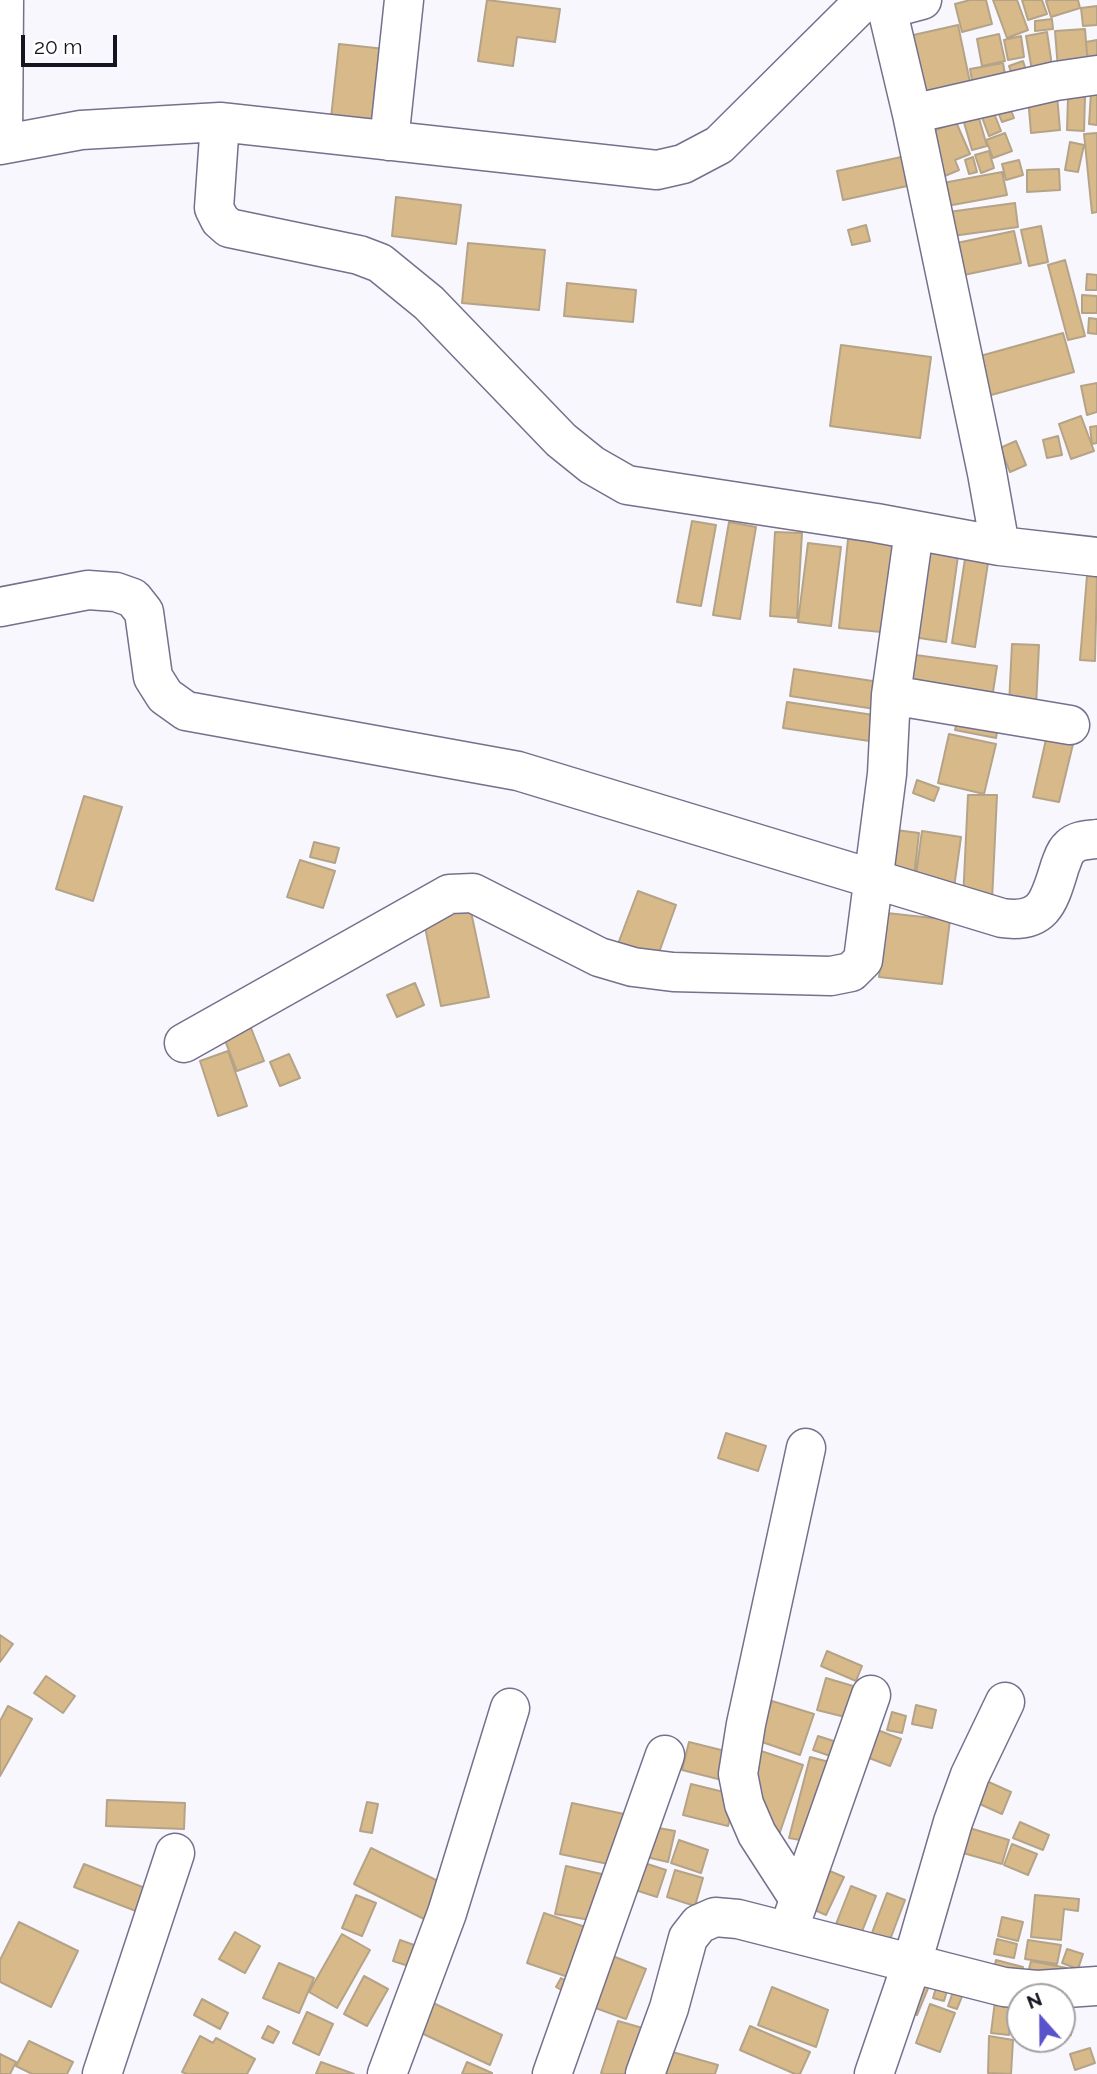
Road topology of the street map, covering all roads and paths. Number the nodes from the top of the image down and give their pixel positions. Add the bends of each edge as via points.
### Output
1 (4, 0) edge
2 (404, 0) edge
3 (890, 2) edge
4 (1097, 75) edge
5 (912, 114) junction
6 (220, 122) junction
7 (389, 141) junction
8 (2, 144) edge
9 (914, 531) junction
10 (1000, 546) junction
11 (1097, 557) edge
12 (0, 607) edge
13 (891, 695) junction
14 (1070, 725) dead end
15 (1097, 839) edge
16 (875, 878) junction
17 (184, 1043) dead end
18 (806, 1448) dead end
19 (871, 1695) dead end
20 (1005, 1702) dead end
21 (510, 1708) dead end
22 (665, 1755) dead end
23 (175, 1853) dead end
24 (794, 1916) junction
25 (912, 1963) junction
26 (1097, 1986) edge
27 (102, 2074) edge
28 (387, 2074) edge
29 (552, 2074) edge
30 (645, 2074) edge
31 (874, 2074) edge

1 - 8 street
2 - 7 street
3 - 5 street
3 - 7 street via 719,145 683,164 657,170
4 - 5 street
5 - 10 street
6 - 7 street
6 - 8 street via 81,130
6 - 9 street via 214,208 220,220 229,228 380,263 429,303 561,440 592,465 627,485
9 - 10 street
9 - 13 street
10 - 11 street
12 - 16 street via 88,590 116,592 134,598 144,612 153,677 165,696 186,711 518,771
13 - 14 street
13 - 16 street
15 - 16 street via 1072,845 1064,855 1050,899 1039,912 1022,920 1002,918
16 - 17 street via 863,960 851,972 831,976 633,967 599,957 473,893 449,894
18 - 24 street via 738,1774 744,1804
19 - 24 street
20 - 25 street via 957,1811
21 - 28 street via 447,1913
22 - 29 street
23 - 27 street
24 - 25 street
24 - 30 street via 715,1917 699,1924 688,1938
25 - 26 street via 1023,1989
25 - 31 street

